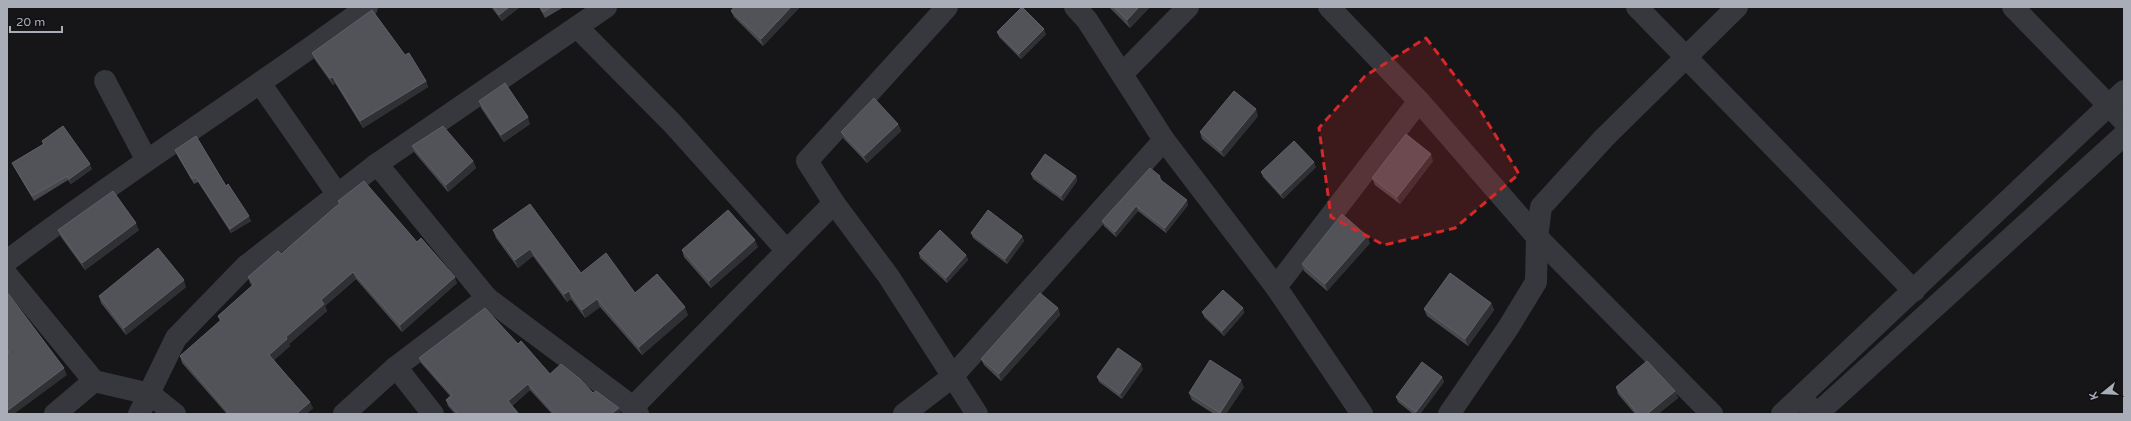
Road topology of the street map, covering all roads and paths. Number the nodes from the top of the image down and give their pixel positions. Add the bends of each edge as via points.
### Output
1 (367, 7) edge
2 (606, 7) edge
3 (947, 7) edge
4 (1075, 7) edge
5 (1188, 7) edge
6 (1329, 7) edge
7 (1637, 7) edge
8 (1737, 7) edge
9 (2013, 7) edge
10 (577, 27) junction
11 (1686, 59) junction
12 (1122, 74) junction
13 (105, 81) dead end
14 (260, 83) junction
15 (2117, 98) edge
16 (1419, 101) junction
17 (2124, 121) edge
18 (2124, 135) edge
19 (1164, 140) junction
20 (146, 159) junction
21 (377, 164) junction
22 (338, 195) junction
23 (834, 203) junction
24 (1537, 237) junction
25 (786, 251) junction
26 (7, 261) edge
27 (7, 275) edge
28 (1276, 287) junction
29 (1914, 291) junction
30 (487, 298) junction
31 (396, 367) junction
32 (952, 377) junction
33 (94, 381) junction
34 (150, 394) junction
35 (1801, 398) junction
36 (635, 410) edge
37 (55, 414) edge
38 (139, 414) edge
39 (175, 414) edge
40 (344, 414) edge
41 (433, 414) edge
42 (904, 414) edge
43 (977, 414) edge
44 (1362, 414) edge
45 (1449, 414) edge
46 (1712, 414) edge
47 (1782, 414) edge
48 (1817, 414) edge

1 - 14 street
2 - 10 street
3 - 23 street via 807,161
4 - 12 street via 1087,20
5 - 12 street
6 - 16 street
7 - 11 street
8 - 11 street
9 - 15 street
10 - 21 street
10 - 25 street via 673,124
11 - 24 street via 1604,138 1541,207
11 - 29 street
12 - 19 street
13 - 20 street
14 - 20 street
14 - 22 street
15 - 17 street
15 - 29 street
16 - 24 street
16 - 28 street
18 - 48 street
19 - 28 street
19 - 32 street
20 - 26 street
21 - 22 street
21 - 30 street
22 - 34 street via 246,266 176,338
23 - 25 street
23 - 32 street via 889,277
24 - 45 street via 1536,282
24 - 46 street
25 - 36 street
27 - 33 street
28 - 44 street
29 - 35 street
30 - 31 street
30 - 36 street
31 - 40 street
31 - 41 street
32 - 42 street
32 - 43 street
33 - 34 street
33 - 37 street
34 - 38 street
34 - 39 street
35 - 47 street
35 - 48 street

